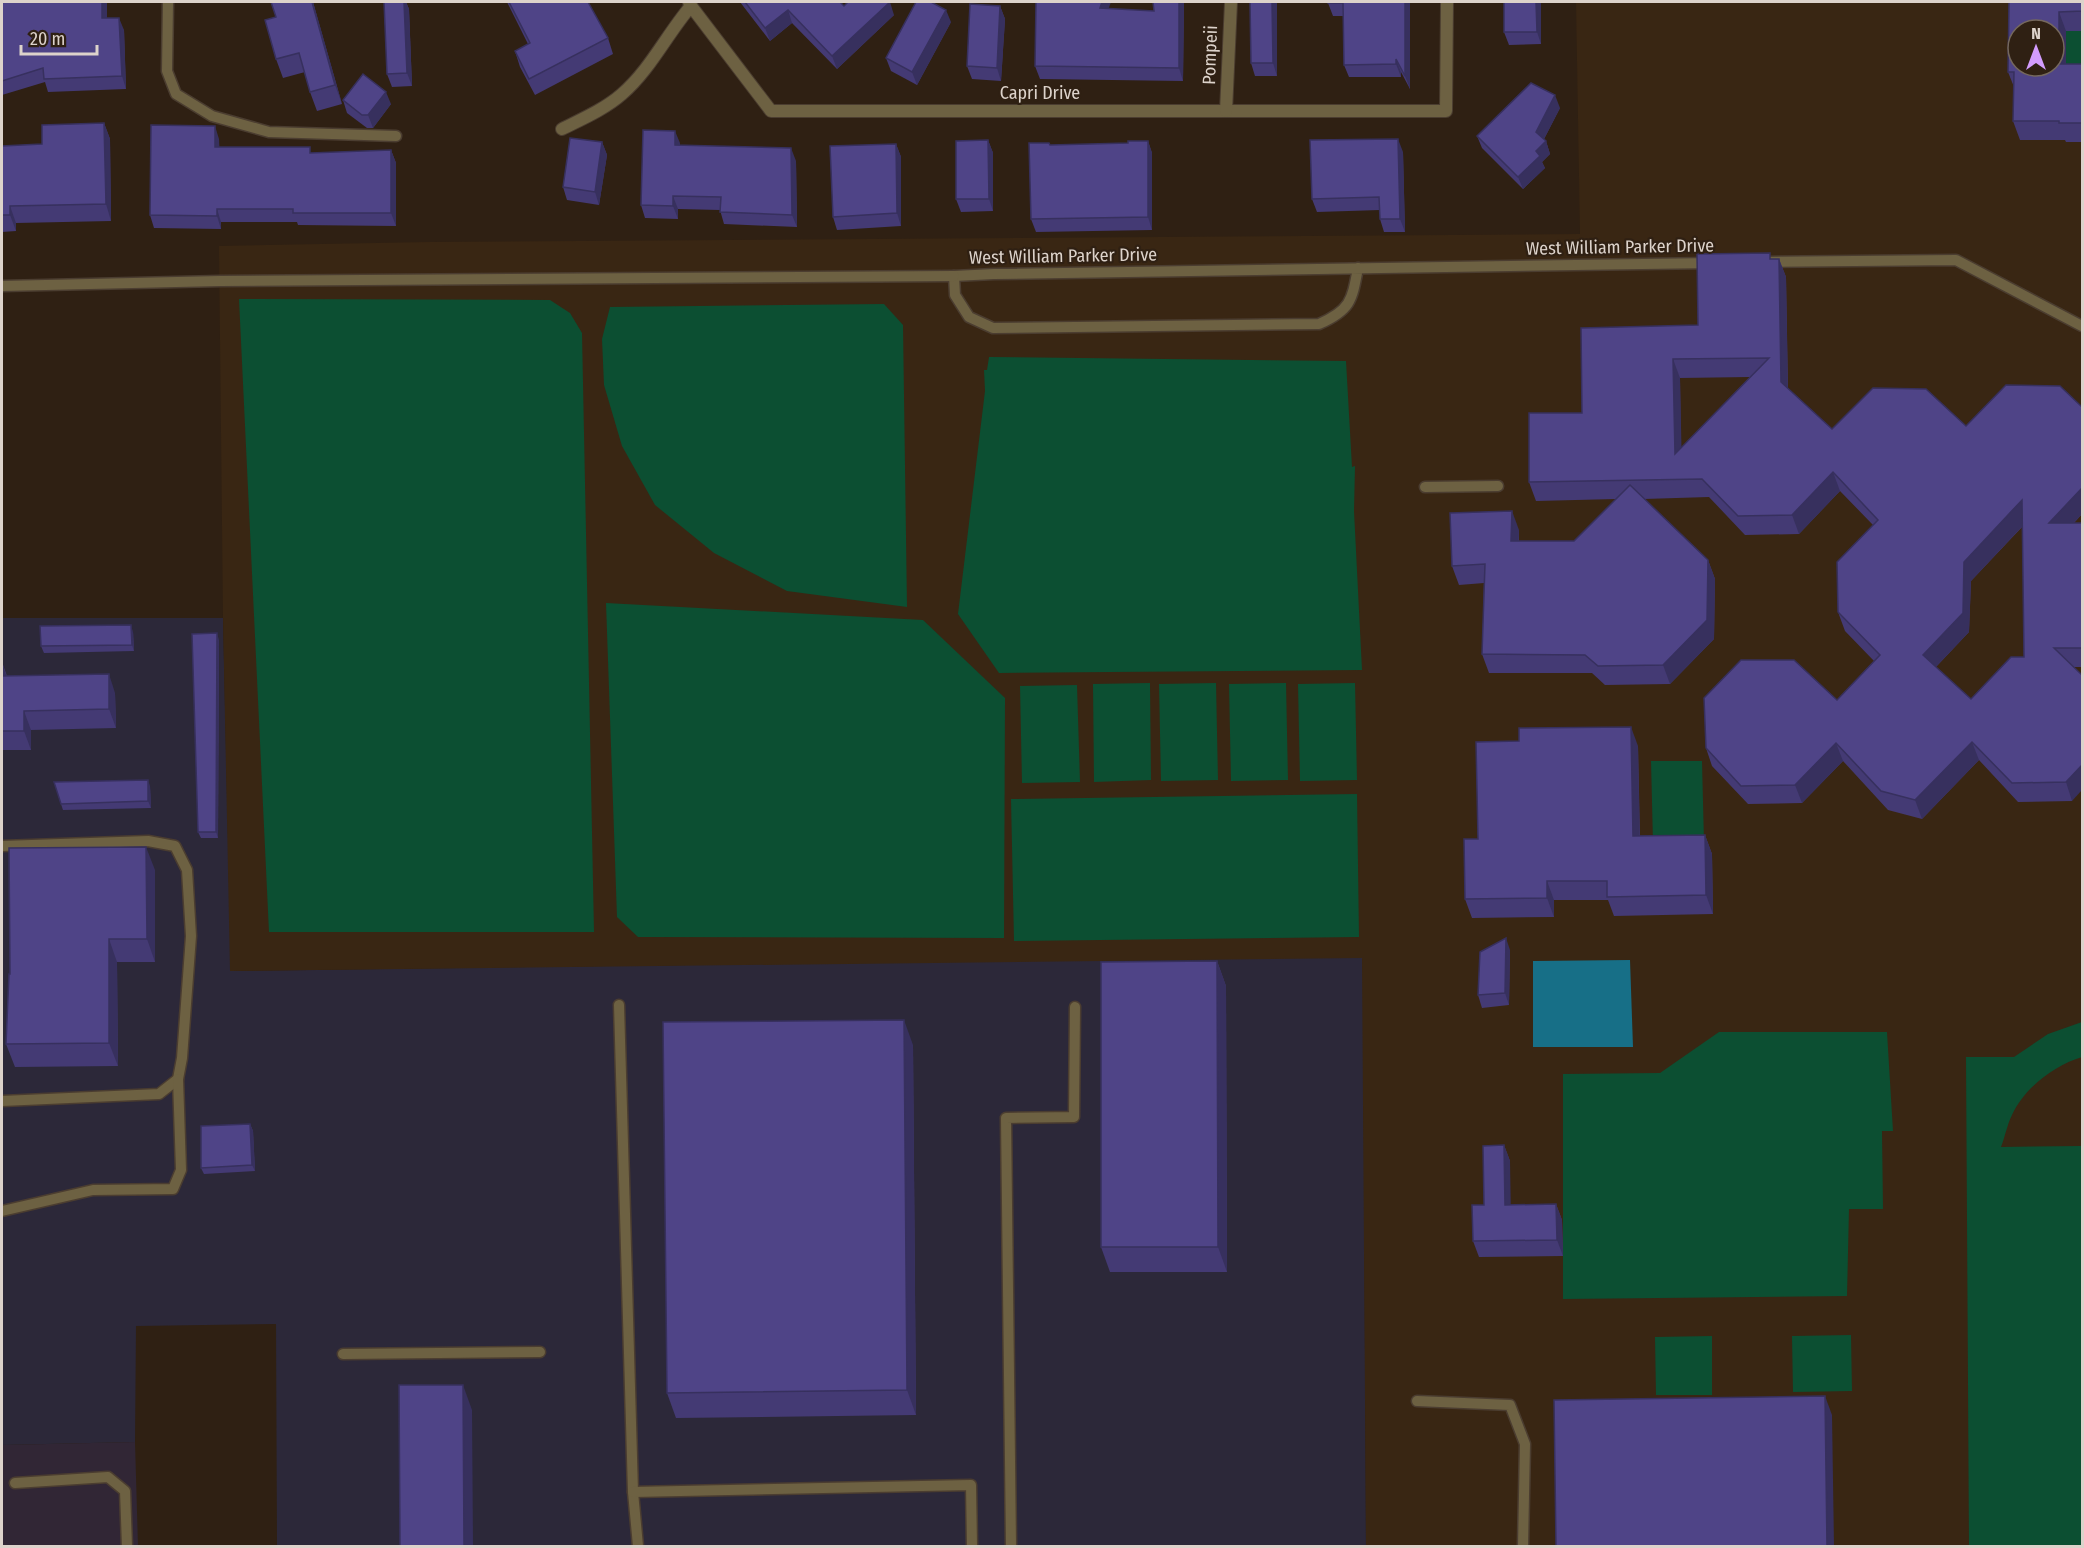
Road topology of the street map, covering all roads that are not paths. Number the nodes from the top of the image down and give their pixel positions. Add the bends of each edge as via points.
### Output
1 (168, 2) edge
2 (1231, 2) edge
3 (1447, 2) edge
4 (690, 4) edge
5 (1226, 111) junction
6 (562, 129) dead end
7 (396, 136) dead end
8 (1727, 262) edge
9 (1751, 262) edge
10 (1358, 268) junction
11 (954, 276) junction
12 (2, 286) edge
13 (2082, 326) edge
14 (1498, 486) dead end
15 (1425, 487) dead end
16 (2, 846) edge
17 (618, 1005) dead end
18 (1075, 1006) dead end
19 (178, 1079) junction
20 (2, 1101) edge
21 (2, 1211) edge
22 (540, 1352) dead end
23 (344, 1354) dead end
24 (1417, 1401) dead end
25 (15, 1483) dead end
26 (633, 1492) junction
27 (126, 1546) edge
28 (638, 1546) edge
29 (972, 1546) edge
30 (1011, 1546) edge
31 (1523, 1546) edge

1 - 7 lane via 168,71 176,94 212,116 269,132
2 - 5 street, Pompeii
3 - 5 street, Capri Drive via 1446,111
4 - 5 street, Capri Drive via 771,111
4 - 6 street via 622,94
8 - 10 lane, West William Parker Drive
9 - 13 lane via 1956,260
10 - 11 lane, West William Parker Drive
10 - 11 lane, West William Parker Drive via 1353,296 1339,315 1319,324 993,328 969,318 955,295
11 - 12 lane
14 - 15 lane
16 - 19 lane via 148,841 175,846 187,870 191,936
17 - 26 lane
18 - 30 lane via 1074,1117 1006,1118
19 - 20 lane via 159,1094
19 - 21 lane via 181,1170 173,1189 93,1190
22 - 23 lane
24 - 31 lane via 1510,1405 1525,1444
25 - 27 lane via 108,1477 125,1491
26 - 28 lane
26 - 29 lane via 971,1485

